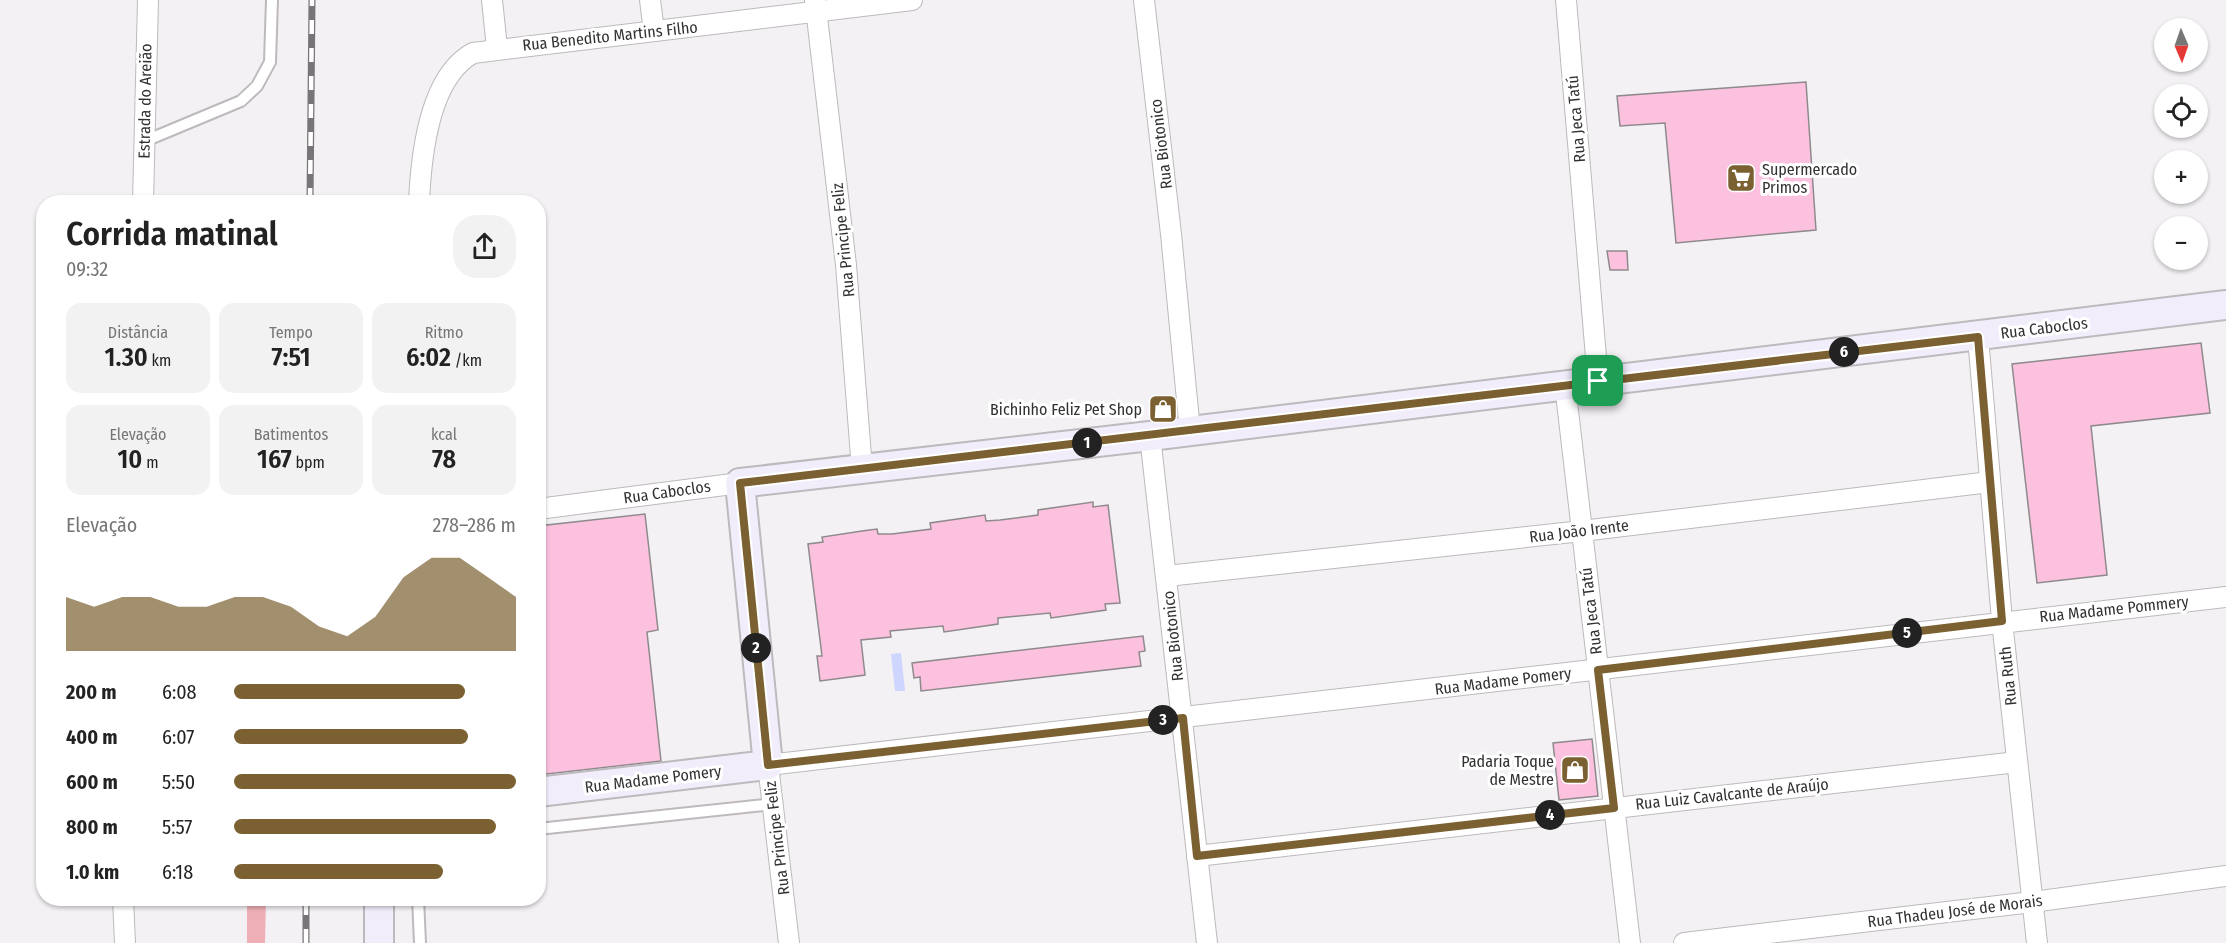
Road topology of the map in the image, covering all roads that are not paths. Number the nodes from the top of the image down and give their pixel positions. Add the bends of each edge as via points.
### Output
1 (148, 0) edge
2 (272, 0) edge
3 (492, 0) edge
4 (650, 0) edge
5 (912, 0) edge
6 (1144, 0) edge
7 (1566, 0) edge
8 (816, 6) edge
9 (654, 31) junction
10 (497, 48) junction
11 (145, 141) junction
12 (143, 195) edge
13 (420, 195) edge
14 (2226, 305) edge
15 (1978, 337) junction
16 (1598, 381) junction
17 (1565, 385) junction
18 (1190, 431) junction
19 (1150, 436) junction
20 (862, 469) junction
21 (1990, 482) junction
22 (740, 483) junction
23 (546, 508) edge
24 (1582, 531) junction
25 (1167, 576) junction
26 (2226, 597) edge
27 (2002, 621) junction
28 (1598, 670) junction
29 (1183, 718) junction
30 (2017, 762) junction
31 (768, 765) junction
32 (546, 791) edge
33 (773, 804) junction
34 (1614, 808) junction
35 (546, 828) edge
36 (1197, 856) junction
37 (2226, 876) edge
38 (2032, 902) junction
39 (123, 906) edge
40 (378, 906) edge
41 (418, 906) edge
42 (125, 943) edge
43 (379, 943) edge
44 (420, 943) edge
45 (789, 943) edge
46 (1207, 943) edge
47 (1629, 943) edge
48 (1684, 943) edge
49 (2037, 943) edge

1 - 11 street, Estrada do Areião
2 - 11 lane via 270,62 257,86 241,101
3 - 10 street
4 - 9 street
5 - 8 street, Rua Benedito Martins Filho
6 - 18 street, Rua Biotonico
7 - 16 street, Rua Jeca Tatú
8 - 9 street, Rua Benedito Martins Filho
8 - 20 street, Rua Principe Feliz via 846,266
9 - 10 street, Rua Benedito Martins Filho
10 - 13 street, Rua Benedito Martins Filho via 462,58 446,79 426,137
11 - 12 street, Estrada do Areião
14 - 15 street, Rua Caboclos
15 - 16 street, Rua Caboclos
15 - 21 street, Rua Ruth
16 - 17 street, Rua Caboclos
17 - 18 street, Rua Caboclos
17 - 24 street, Rua Jeca Tatú
18 - 19 street, Rua Caboclos
19 - 20 street, Rua Caboclos
19 - 25 street, Rua Biotonico
20 - 22 street, Rua Caboclos
21 - 24 street, Rua João Irente
21 - 27 street, Rua Ruth
22 - 23 street, Rua Caboclos
22 - 31 street, Rua Principe Feliz
24 - 25 street, Rua João Irente
24 - 28 street, Rua Jeca Tatú
25 - 29 street, Rua Biotonico
26 - 27 street, Rua Madame Pommery
27 - 28 street, Rua Madame Pomery
27 - 30 street, Rua Ruth
28 - 29 street, Rua Madame Pomery
28 - 34 street, Rua Jeca Tatú
29 - 31 street
29 - 36 street, Rua Biotonico
30 - 34 street, Rua Luiz Cavalcante de Araújo
30 - 38 street, Rua Ruth
31 - 32 street, Rua Madame Pomery
31 - 33 street, Rua Principe Feliz
33 - 35 lane
33 - 45 street, Rua Principe Feliz
34 - 36 street, Rua Luiz Cavalcante de Araújo
34 - 47 street, Rua Jeca Tatú
36 - 46 street, Rua Biotonico
37 - 38 street, Rua Thadeu José de Morais
38 - 48 street, Rua Thadeu José de Morais
38 - 49 street, Rua Ruth
39 - 42 street
40 - 43 street
41 - 44 lane

